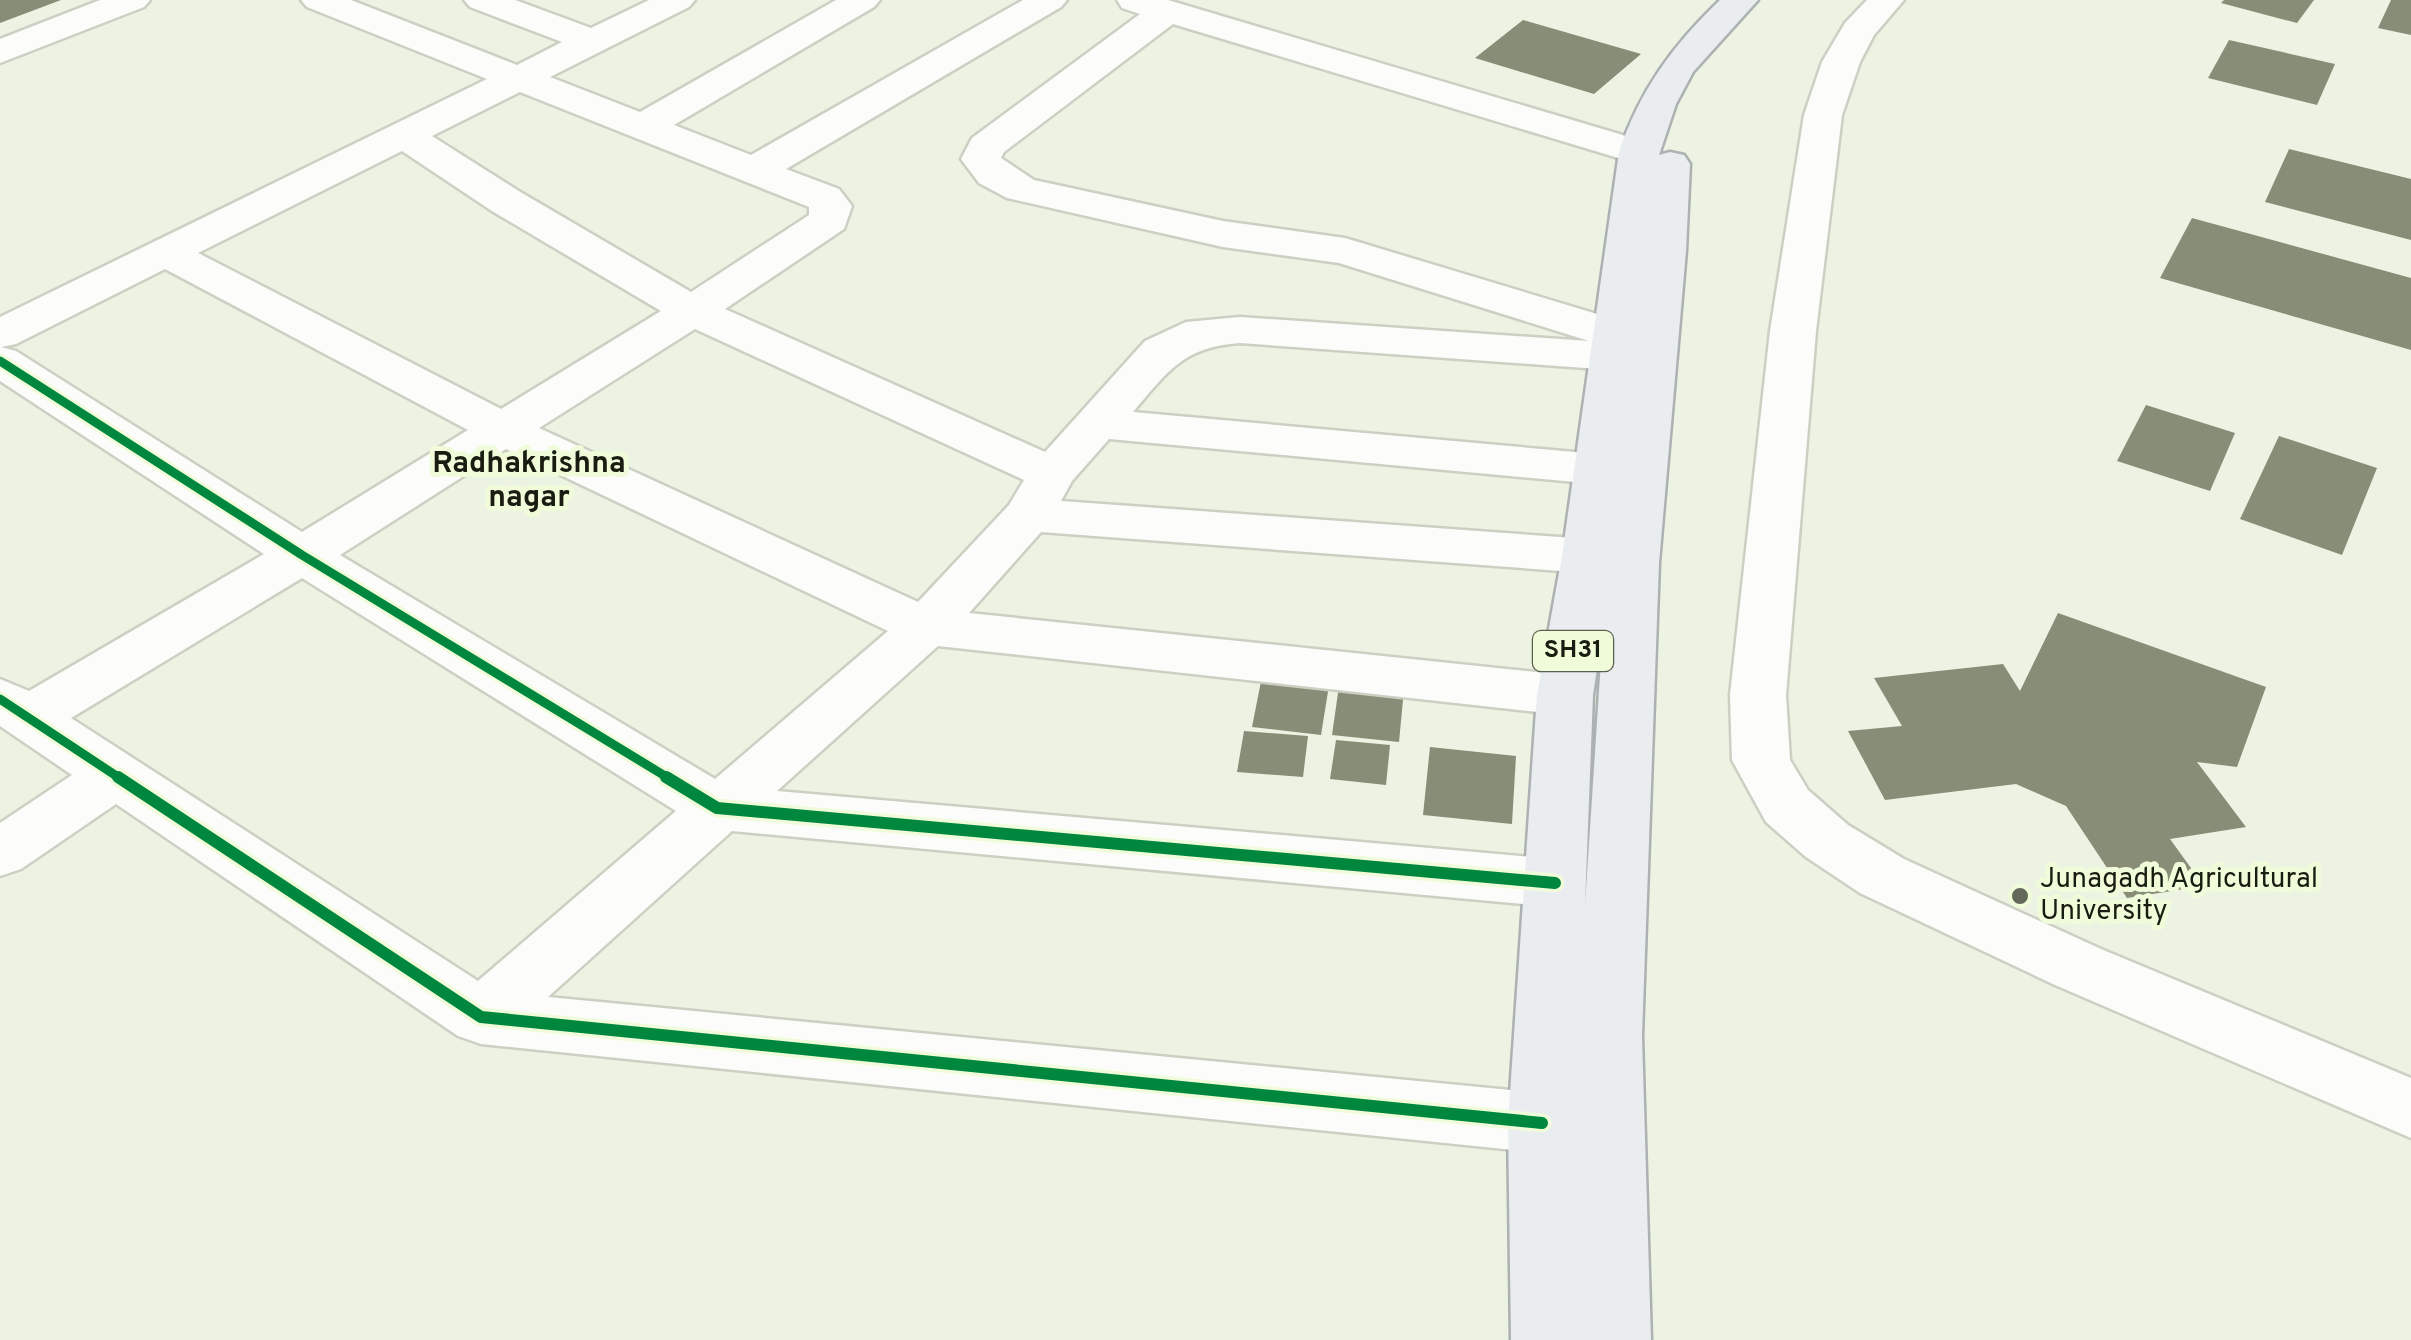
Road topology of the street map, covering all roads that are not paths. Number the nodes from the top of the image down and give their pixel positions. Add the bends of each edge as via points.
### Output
1 (132, 0) edge
2 (319, 0) edge
3 (482, 0) edge
4 (676, 0) edge
5 (862, 0) edge
6 (1049, 0) edge
7 (1740, 0) edge
8 (1769, 0) edge
9 (1886, 0) edge
10 (1148, 6) edge
11 (595, 42) junction
12 (0, 52) edge
13 (520, 80) junction
14 (641, 128) junction
15 (406, 136) junction
16 (1638, 152) junction
17 (750, 172) junction
18 (168, 254) junction
19 (692, 310) junction
20 (0, 334) edge
21 (1613, 345) junction
22 (0, 361) edge
23 (1096, 423) junction
24 (502, 429) junction
25 (1598, 468) junction
26 (1040, 494) junction
27 (302, 555) junction
28 (1588, 556) junction
29 (926, 627) junction
30 (1566, 695) junction
31 (14, 708) edge
32 (113, 777) junction
33 (717, 808) junction
34 (0, 853) edge
35 (1555, 883) junction
36 (481, 1017) junction
37 (2411, 1109) edge
38 (1542, 1123) junction
39 (1548, 1340) edge
40 (1614, 1340) edge

1 - 12 street
2 - 13 street
3 - 11 street
4 - 11 street
5 - 14 street
6 - 17 street
7 - 16 main road, SH31 via 1666,80
8 - 40 main road via 1693,82 1671,158 1633,563 1609,1036
9 - 37 street via 1841,62 1823,115 1793,332 1760,676 1761,760 1786,806 1882,876
10 - 16 street
10 - 21 street via 986,146 981,159 993,174 1021,189 1223,234 1345,251
11 - 13 street
13 - 14 street
13 - 15 street
14 - 17 street
15 - 18 street
15 - 19 street
16 - 21 main road, SH31
17 - 19 street via 824,198 831,206 828,220
18 - 20 street
18 - 24 street
19 - 24 street
19 - 26 street
21 - 23 street via 1202,332 1162,351
21 - 25 main road, SH31
22 - 27 street
23 - 25 street
23 - 26 street
24 - 27 street
24 - 29 street
25 - 28 main road, SH31
26 - 28 street
26 - 29 street
27 - 31 street
27 - 33 street
28 - 30 main road, SH31
29 - 30 street
29 - 33 street
30 - 35 main road, SH31
31 - 32 street
32 - 34 street
32 - 36 street
33 - 35 street
33 - 36 street
35 - 38 main road, SH31
36 - 38 street
38 - 39 main road, SH31

